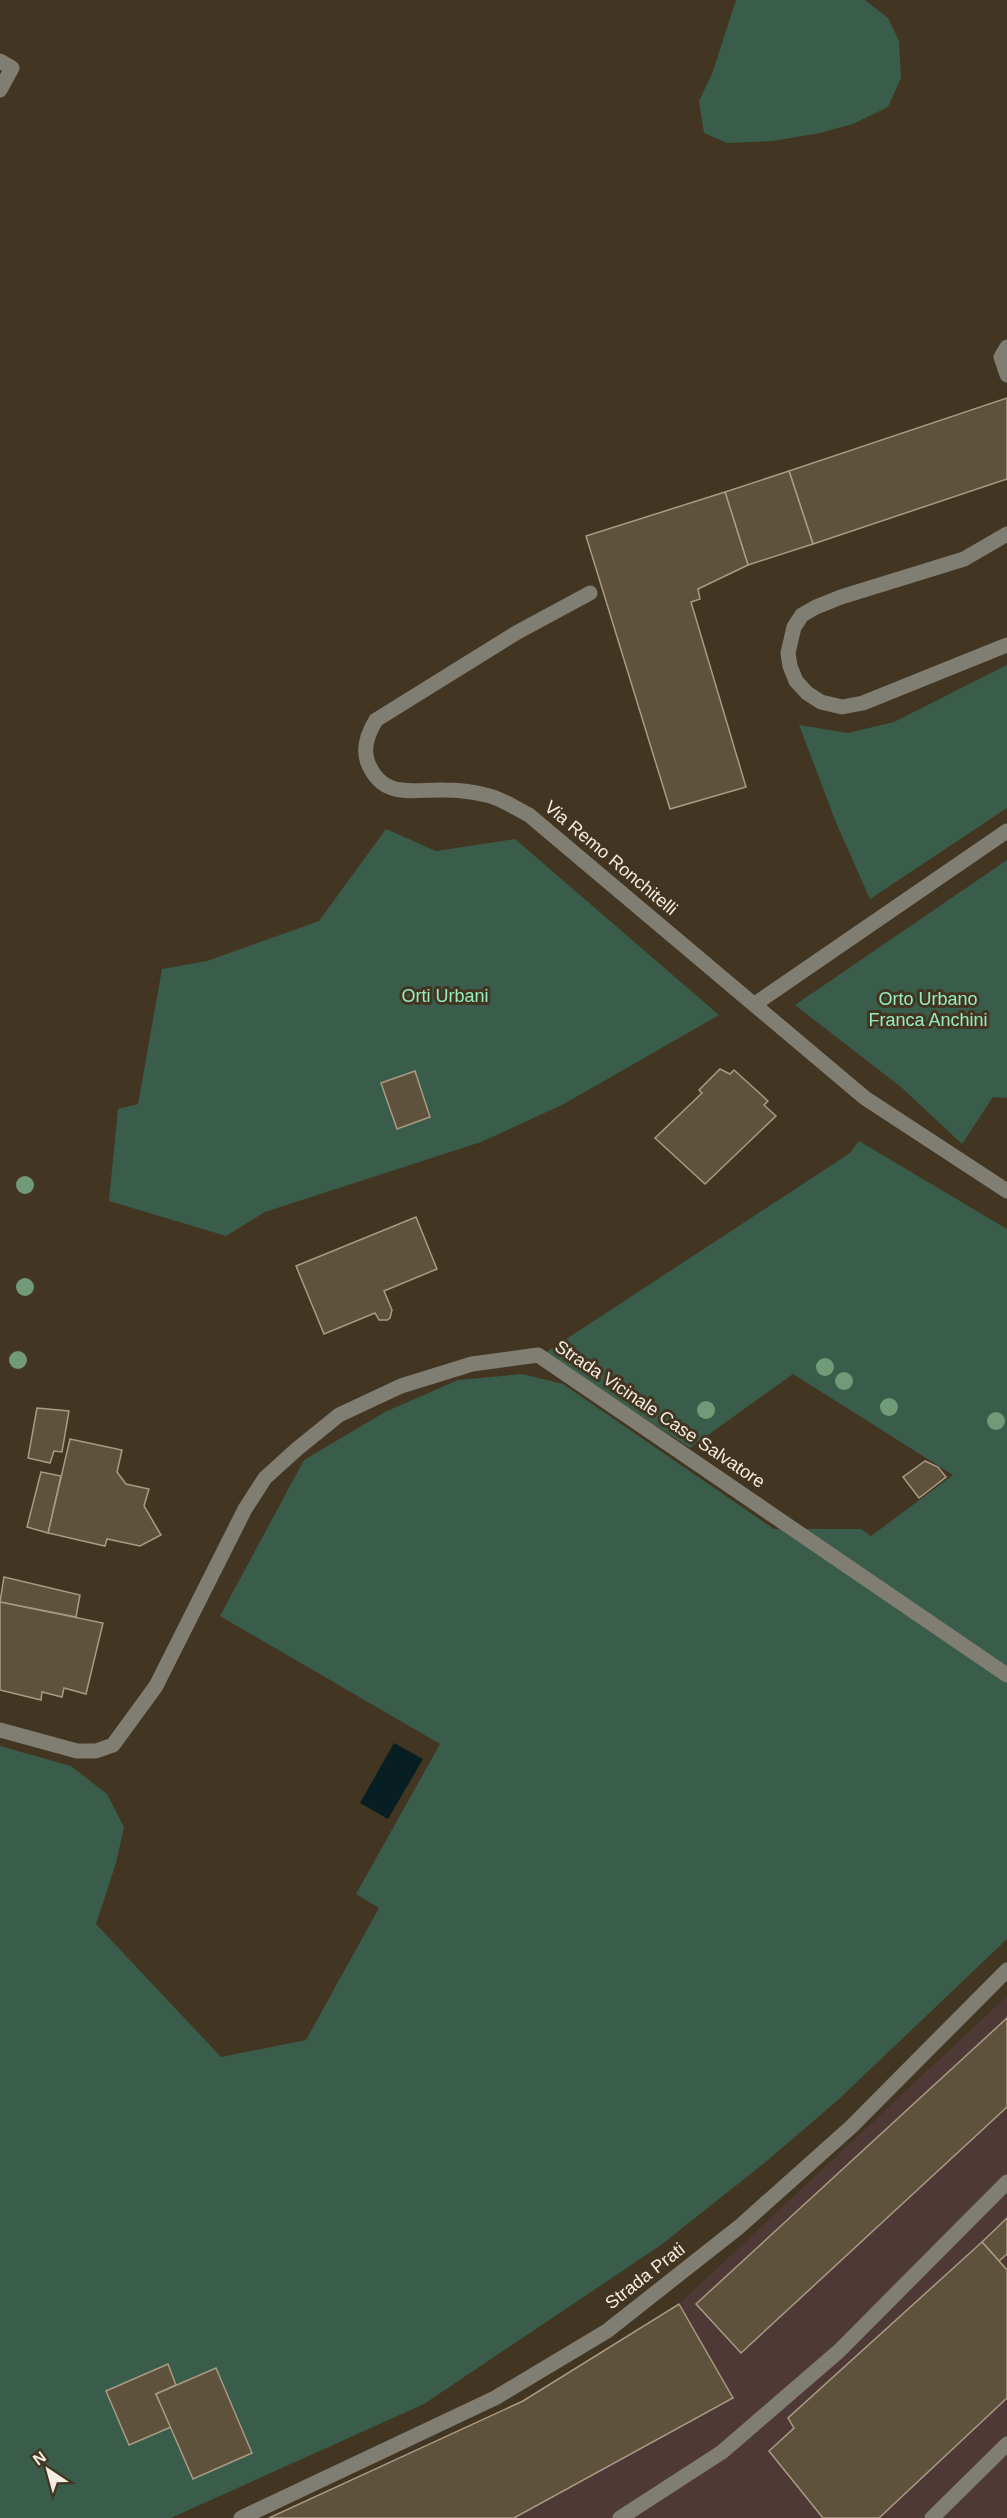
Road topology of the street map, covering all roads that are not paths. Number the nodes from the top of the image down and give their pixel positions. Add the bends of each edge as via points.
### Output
1 (0, 61) edge
2 (0, 90) edge
3 (1007, 347) edge
4 (1007, 375) edge
5 (1007, 534) edge
6 (590, 593) dead end
7 (1007, 645) edge
8 (1007, 831) edge
9 (755, 1004) junction
10 (1007, 1191) edge
11 (1007, 1675) edge
12 (0, 1730) edge
13 (1007, 1970) edge
14 (1007, 2182) edge
15 (1007, 2444) edge
16 (241, 2518) edge
17 (620, 2518) edge
18 (932, 2518) edge

1 - 2 street via 12,68
3 - 4 street via 1001,357
5 - 7 street via 964,559 816,607 802,615 794,627 788,653 795,678 807,693 821,702 842,707 863,703
6 - 9 street, Via Remo Ronchitelli via 387,711 369,731 366,758 376,776 392,789 488,795 529,815
8 - 9 street
9 - 10 street, Via Remo Ronchitelli via 865,1098
11 - 12 street, Strada Vicinale Case Salvatore via 538,1355 472,1364 401,1386 339,1415 265,1478 245,1509 156,1686 113,1745 96,1751 77,1751
13 - 16 street, Strada Prati via 842,2135 739,2227 607,2331 495,2398
14 - 17 street via 839,2351 722,2452
15 - 18 street

